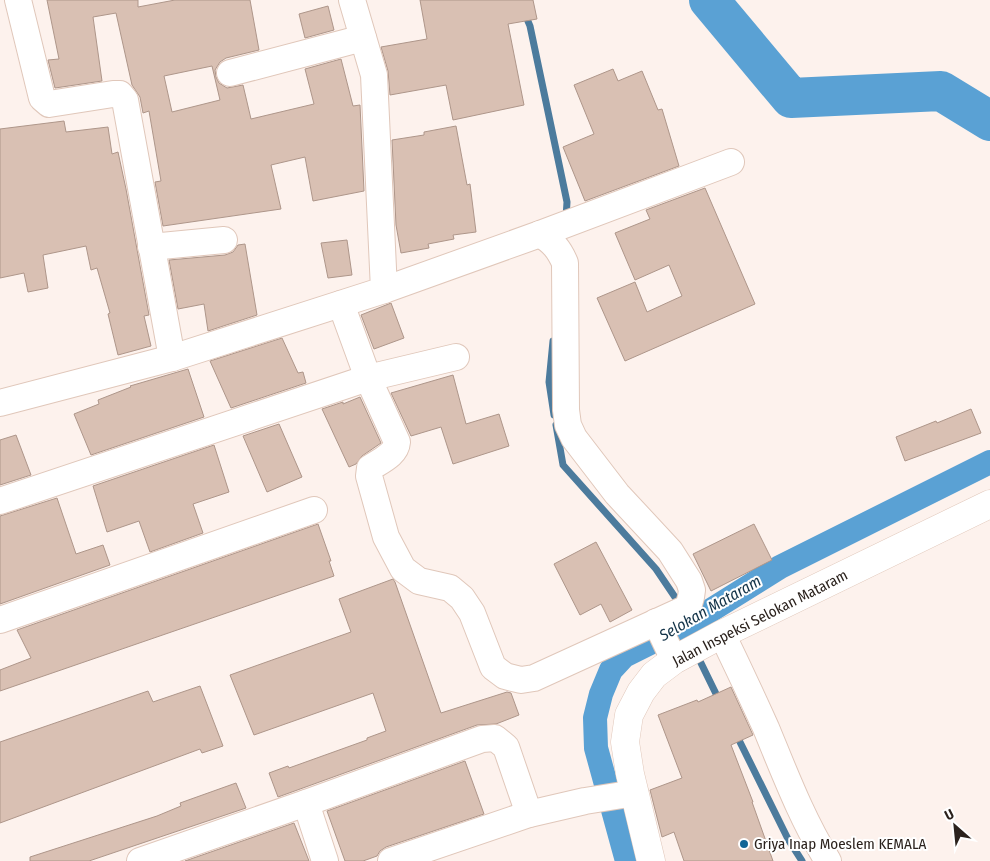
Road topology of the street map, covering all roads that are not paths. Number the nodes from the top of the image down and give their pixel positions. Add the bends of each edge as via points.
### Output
1 (18, 0) edge
2 (352, 0) edge
3 (363, 38) junction
4 (230, 74) dead end
5 (731, 162) dead end
6 (549, 230) junction
7 (224, 240) dead end
8 (151, 247) junction
9 (384, 290) junction
10 (341, 304) junction
11 (456, 357) dead end
12 (172, 358) junction
13 (368, 378) junction
14 (0, 403) edge
15 (0, 501) edge
16 (314, 510) dead end
17 (978, 510) edge
18 (0, 620) edge
19 (717, 637) junction
20 (668, 642) junction
21 (626, 794) junction
22 (306, 803) junction
23 (529, 814) junction
24 (140, 861) edge
25 (325, 861) edge
26 (391, 861) edge
27 (651, 861) edge
28 (828, 861) edge

1 - 8 street via 42,98 49,104 120,94 125,100
2 - 3 street
3 - 4 street
3 - 9 street via 374,75
5 - 6 street
6 - 9 street
6 - 20 street via 551,241 565,263 568,425 574,438 617,494 670,551 692,590 689,604
7 - 8 street
8 - 12 street
9 - 10 street
10 - 12 street
10 - 13 street
11 - 13 street
12 - 14 street
13 - 15 street
13 - 20 street via 397,442 392,453 370,468 370,484 386,537 403,569 419,581 450,588 462,598 472,613 493,667 505,676 521,680
16 - 18 street
17 - 19 street, Jalan Inspeksi Selokan Mataram
19 - 20 street, Jalan Inspeksi Selokan Mataram
19 - 28 street via 746,682 795,799
20 - 21 street, Jalan Inspeksi Selokan Mataram via 654,675 640,692 629,715 625,742 630,774
21 - 23 street
21 - 27 street, Jalan Inspeksi Selokan Mataram
22 - 23 street via 482,739 495,738 506,747
22 - 24 street
22 - 25 street
23 - 26 street

